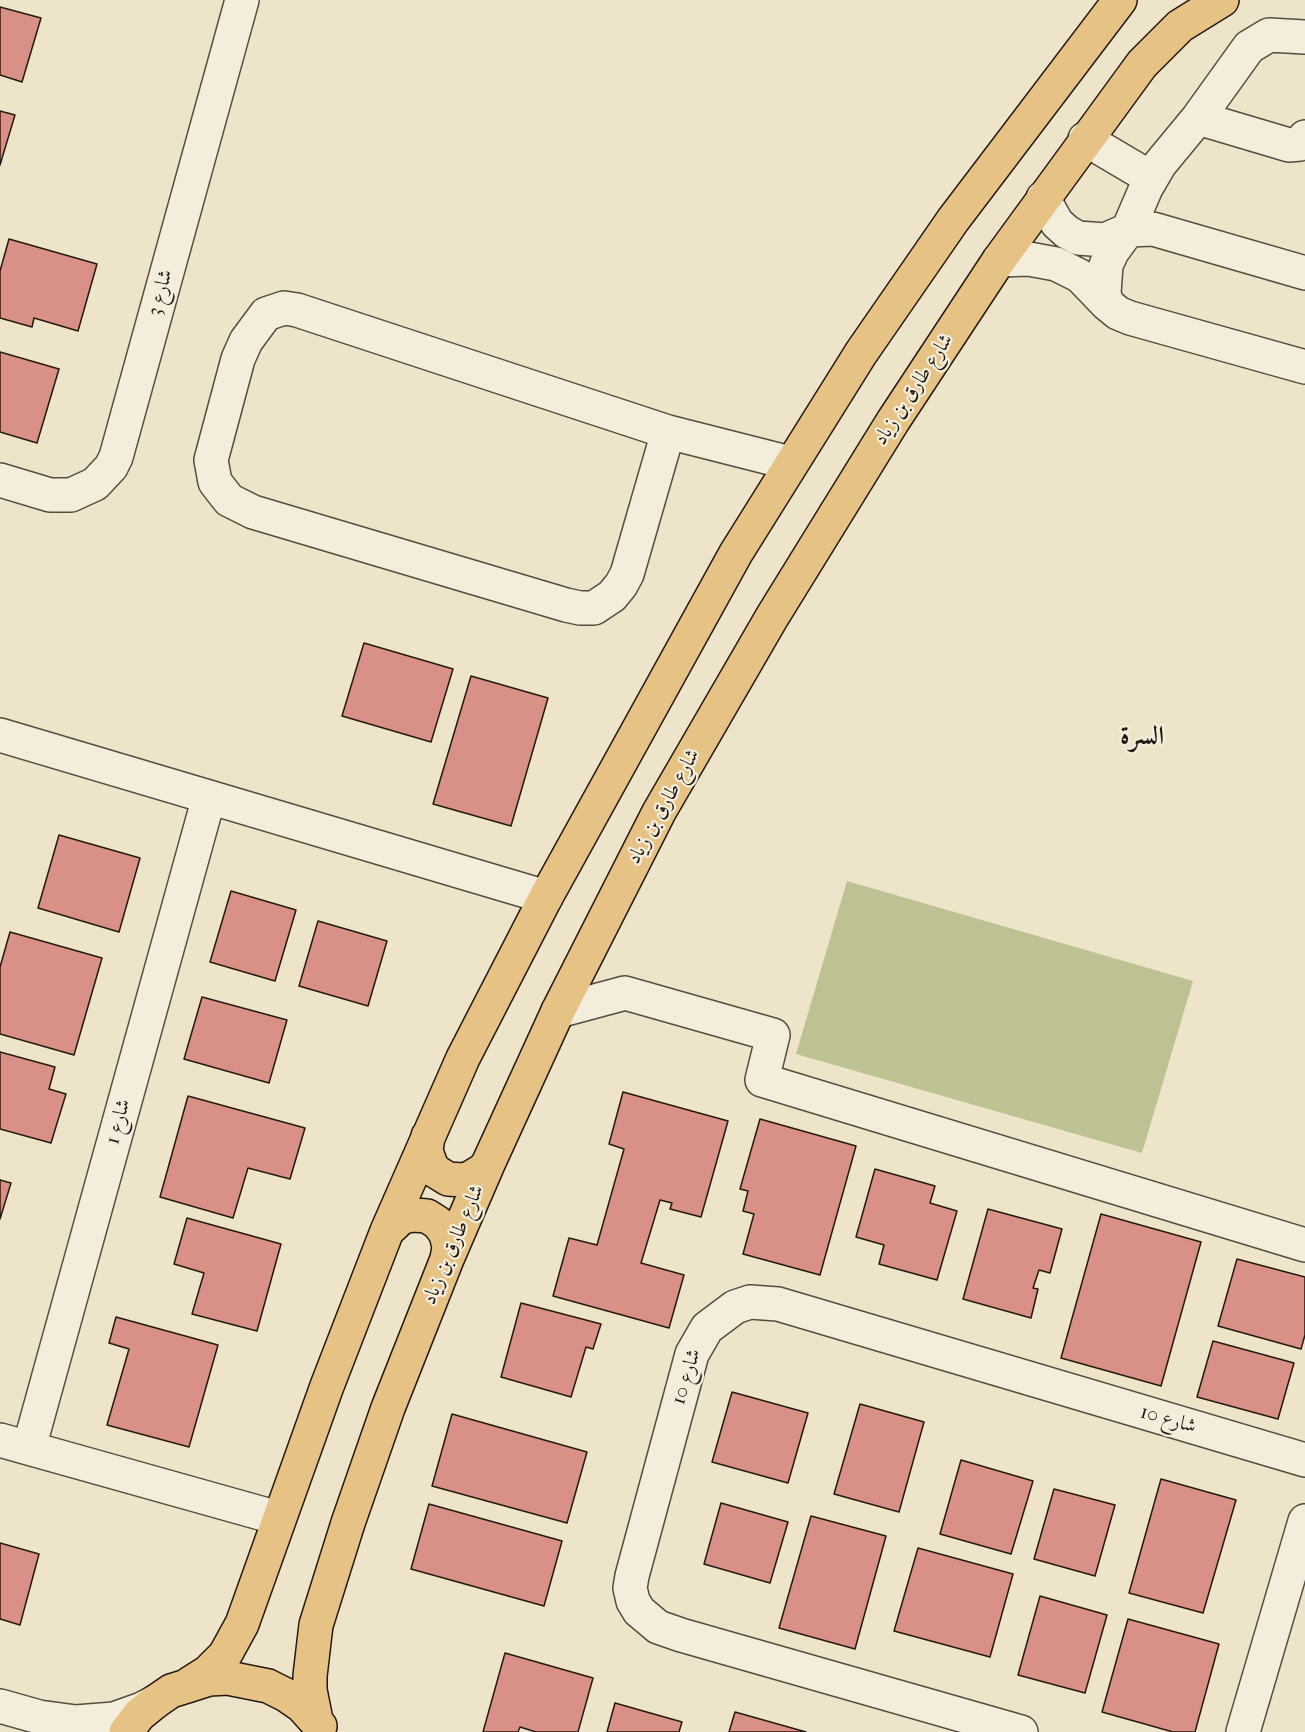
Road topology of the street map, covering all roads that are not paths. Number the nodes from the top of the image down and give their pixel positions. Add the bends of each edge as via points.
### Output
1 (242, 0) edge
2 (1120, 0) edge
3 (1222, 0) edge
4 (1305, 37) edge
5 (1198, 118) junction
6 (1305, 137) edge
7 (1085, 140) junction
8 (1151, 178) junction
9 (1043, 198) junction
10 (1128, 230) junction
11 (999, 260) junction
12 (1305, 273) edge
13 (1107, 304) junction
14 (1305, 367) edge
15 (668, 432) junction
16 (790, 463) junction
17 (0, 480) edge
18 (0, 735) edge
19 (209, 797) junction
20 (546, 897) junction
21 (558, 1011) junction
22 (428, 1136) junction
23 (488, 1164) junction
24 (387, 1231) junction
25 (1305, 1245) edge
26 (447, 1259) junction
27 (14, 1444) edge
28 (1305, 1460) edge
29 (278, 1518) junction
30 (1305, 1521) edge
31 (189, 1684) junction
32 (154, 1702) junction
33 (14, 1717) edge
34 (320, 1726) edge
35 (126, 1732) edge
36 (1021, 1732) edge
37 (1243, 1732) edge

1 - 17 street, شارع 3 via 111,467 95,484 71,495 50,495
2 - 16 main road via 953,220
3 - 7 main road, شارع طارق بن زياد via 1180,26 1163,42
4 - 5 street via 1269,35 1249,47
5 - 6 street via 1289,145 1300,144
5 - 8 street
7 - 8 street
7 - 9 main road, شارع طارق بن زياد
8 - 10 street
9 - 10 street via 1057,223 1078,238 1105,240
9 - 11 main road, شارع طارق بن زياد
10 - 12 street via 1153,229
10 - 13 street via 1106,265
11 - 13 street via 1029,259 1056,264 1080,276
11 - 21 main road, شارع طارق بن زياد via 893,421 766,627 659,812
13 - 14 street via 1130,318
15 - 15 street via 297,309 284,308 266,314 246,341 211,460 215,482 230,500 253,512 566,605 594,608 612,596 627,574
15 - 16 street
16 - 20 main road via 730,563
18 - 19 street
19 - 20 street
19 - 27 street, شارع 1
20 - 22 main road via 463,1058
21 - 23 main road, شارع طارق بن زياد
21 - 25 street via 625,993 773,1035 762,1080
22 - 23 main road via 428,1158 435,1171 448,1179 470,1178
22 - 24 main road
23 - 26 main road, شارع طارق بن زياد
24 - 26 main road via 402,1217 427,1216 446,1234
24 - 29 main road
26 - 34 main road, شارع طارق بن زياد via 388,1408 316,1625 310,1690
27 - 29 street, شارع 1
28 - 36 street, شارع 10 via 778,1304 750,1302 735,1307 707,1328 692,1354 632,1576 630,1588 639,1611 658,1627 681,1635
29 - 31 main road via 231,1646 217,1664
30 - 37 street
31 - 32 main road
31 - 34 main road via 228,1678 258,1683 302,1706
32 - 33 street via 114,1719 97,1721
32 - 35 main road

